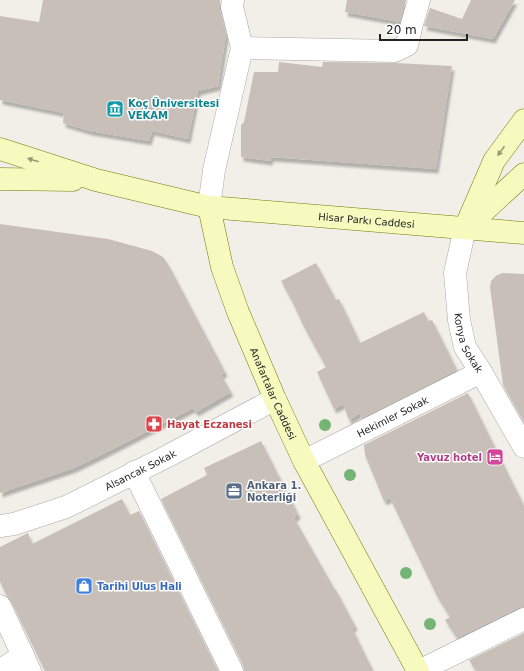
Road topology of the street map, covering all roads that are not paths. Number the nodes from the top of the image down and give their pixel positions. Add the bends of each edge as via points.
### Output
1 (233, 0) edge
2 (419, 0) edge
3 (242, 48) junction
4 (524, 120) edge
5 (0, 149) edge
6 (524, 174) edge
7 (0, 179) edge
8 (96, 180) junction
9 (209, 207) junction
10 (465, 228) junction
11 (524, 233) edge
12 (481, 372) junction
13 (275, 399) junction
14 (524, 447) edge
15 (304, 461) junction
16 (134, 472) junction
17 (0, 526) edge
18 (0, 606) edge
19 (524, 619) edge
20 (27, 663) edge
21 (0, 671) edge
22 (232, 671) edge
23 (418, 671) edge

1 - 3 street via 232,7
2 - 3 street via 407,45 395,51
3 - 9 street via 214,170
4 -> 10 main road via 494,161
8 -> 5 main road
6 - 10 main road
7 - 8 main road
8 - 9 main road
9 - 10 main road, Hisar Parkı Caddesi
9 - 13 main road, Anafartalar Caddesi via 222,267
10 - 11 main road, Hisar Parkı Caddesi
10 - 12 street, Konya Sokak via 455,273 459,320 465,347
12 - 14 street, Konya Sokak
12 - 15 street, Hekimler Sokak
13 - 15 main road, Anafartalar Caddesi
13 - 16 street, Alsancak Sokak
15 - 23 main road, Anafartalar Caddesi
16 - 17 street, Alsancak Sokak via 66,507
16 - 22 street
18 - 20 street
19 - 23 street
20 - 21 street

